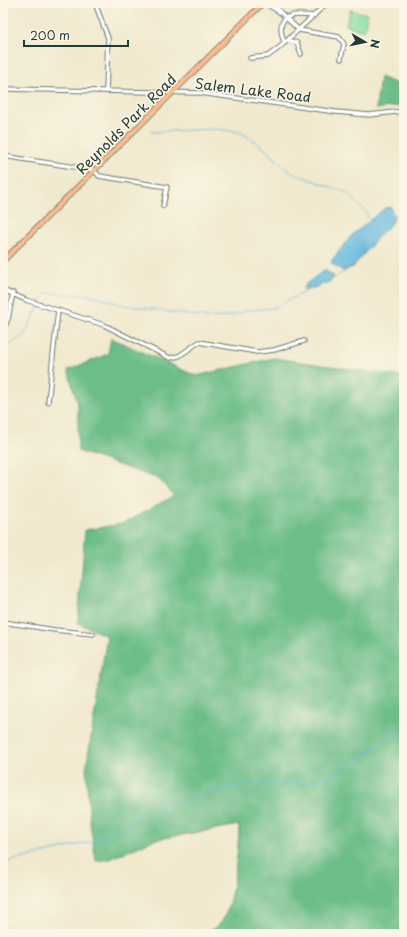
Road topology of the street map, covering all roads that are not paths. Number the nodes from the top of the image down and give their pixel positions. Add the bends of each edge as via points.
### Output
1 (94, 3) edge
2 (159, 3) edge
3 (264, 3) edge
4 (274, 3) edge
5 (327, 3) edge
6 (151, 5) dead end
7 (281, 13) junction
8 (314, 16) junction
9 (286, 18) junction
10 (299, 30) junction
11 (286, 42) junction
12 (301, 54) dead end
13 (250, 58) dead end
14 (341, 59) dead end
15 (3, 89) edge
16 (106, 91) junction
17 (173, 93) junction
18 (404, 111) edge
19 (3, 156) edge
20 (94, 170) junction
21 (163, 206) dead end
22 (3, 260) edge
23 (3, 290) edge
24 (13, 293) junction
25 (58, 310) junction
26 (3, 330) edge
27 (304, 341) dead end
28 (48, 402) dead end
29 (3, 622) edge
30 (93, 634) dead end

1 - 16 street via 108,38
2 - 6 street
3 - 7 street
3 - 17 main road, Reynolds Park Road
4 - 7 street
5 - 8 street
7 - 9 street
8 - 9 street via 293,15
8 - 10 street
9 - 10 street
9 - 11 street via 281,33
10 - 11 street
10 - 14 street via 339,37 344,44
11 - 12 street via 297,43
11 - 13 street via 266,57
15 - 16 street, Salem Lake Road
16 - 17 street, Salem Lake Road
17 - 18 street, Salem Lake Road via 200,93 369,115
17 - 20 main road, Reynolds Park Road
19 - 20 street
20 - 21 street via 99,176 167,187
20 - 22 main road, Reynolds Park Road
23 - 24 street
24 - 25 street
24 - 26 street
25 - 27 street via 104,325 170,358 179,356 199,342 257,352
25 - 28 street
29 - 30 street

